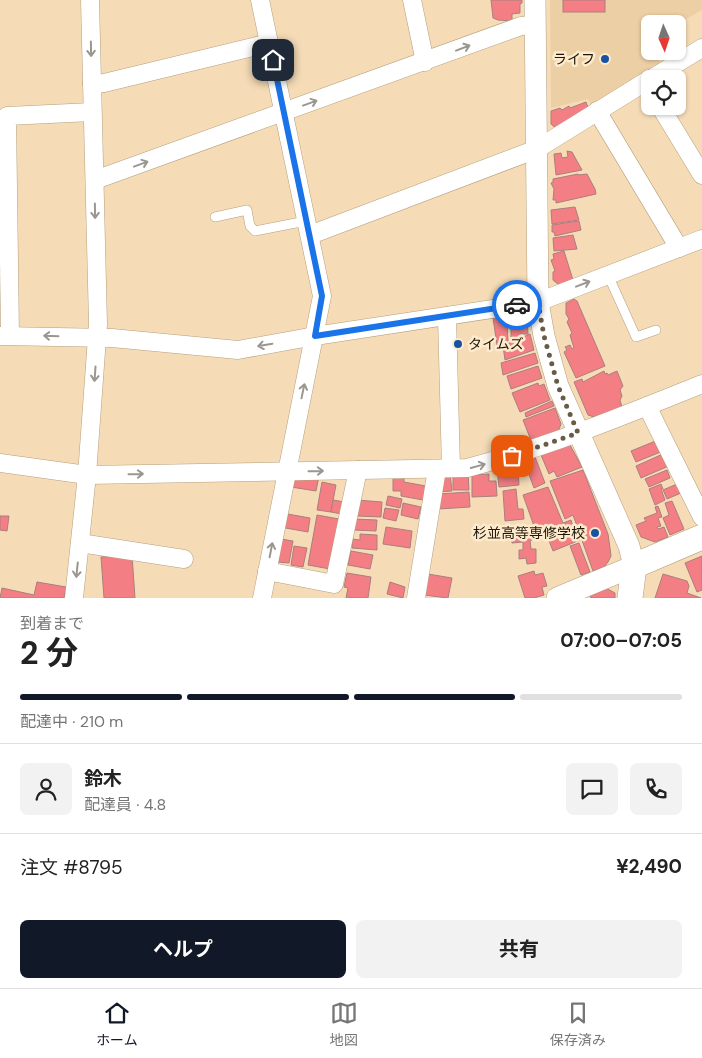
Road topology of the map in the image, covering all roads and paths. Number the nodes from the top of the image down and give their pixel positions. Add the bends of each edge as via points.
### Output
1 (90, 0) edge
2 (260, 0) edge
3 (412, 0) edge
4 (535, 0) edge
5 (535, 25) junction
6 (269, 43) junction
7 (702, 48) edge
8 (425, 62) junction
9 (669, 70) edge
10 (92, 84) junction
11 (641, 87) edge
12 (597, 111) junction
13 (92, 112) junction
14 (284, 113) junction
15 (665, 115) edge
16 (537, 149) junction
17 (702, 175) edge
18 (95, 180) junction
19 (215, 217) dead end
20 (308, 228) junction
21 (702, 239) edge
22 (679, 248) junction
23 (608, 275) junction
24 (538, 302) junction
25 (447, 316) junction
26 (656, 330) dead end
27 (5, 335) edge
28 (315, 336) junction
29 (98, 338) junction
30 (702, 384) edge
31 (647, 406) junction
32 (578, 433) junction
33 (0, 463) edge
34 (444, 469) junction
35 (358, 470) junction
36 (286, 471) junction
37 (87, 475) junction
38 (702, 518) edge
39 (702, 537) edge
40 (80, 543) junction
41 (184, 559) dead end
42 (634, 566) junction
43 (267, 571) junction
44 (74, 598) edge
45 (262, 598) edge
46 (416, 598) edge
47 (557, 598) edge
48 (630, 598) edge

1 -> 10 street
2 - 6 street
3 - 8 street
4 - 5 street
8 -> 5 street via 520,26
5 - 16 street
6 - 10 street
6 - 14 street
7 - 9 street
14 -> 8 street
10 - 13 street
11 - 12 street
12 - 16 street
12 - 22 street
13 - 18 street
13 - 27 street via 7,116
18 -> 14 street
14 - 20 street
15 - 17 street
16 - 20 street
16 - 24 street
18 -> 29 street
19 - 20 lane via 246,210 250,226 255,231
20 - 28 street via 322,296
21 - 22 street
22 - 23 street
24 -> 23 street
23 - 26 lane via 636,337
24 - 25 street
24 - 32 street via 555,376
25 - 28 street
25 - 34 street
29 -> 27 street
28 -> 29 street via 238,350
36 -> 28 street
29 -> 37 street
30 - 31 street
31 - 32 street
31 - 38 street
34 -> 32 street via 468,468
32 - 42 street via 629,546
33 - 37 street
34 - 35 street
34 - 46 street
36 -> 35 street
35 - 43 street via 334,584
37 -> 36 street
43 -> 36 street
37 - 40 street
39 - 42 main road
40 - 41 street
40 -> 44 street
42 - 47 street
42 - 48 main road
43 - 45 street

